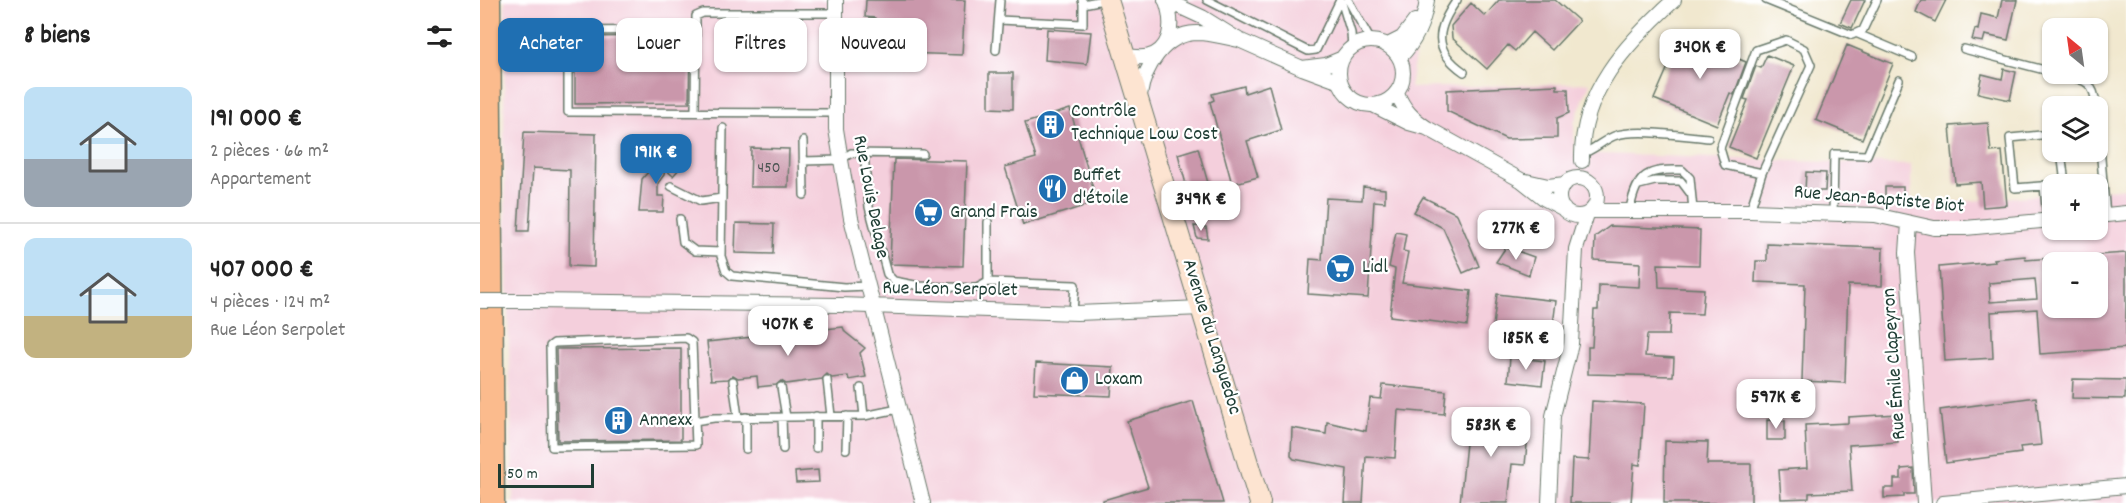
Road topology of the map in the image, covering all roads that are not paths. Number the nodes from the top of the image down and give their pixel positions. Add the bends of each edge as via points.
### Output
1 (488, 0) edge
2 (999, 0) edge
3 (1165, 0) edge
4 (1207, 0) edge
5 (1340, 0) edge
6 (1348, 0) edge
7 (1426, 0) edge
8 (1457, 0) edge
9 (1766, 0) edge
10 (1877, 0) edge
11 (1083, 2) edge
12 (1667, 2) edge
13 (1111, 3) edge
14 (836, 7) edge
15 (696, 18) edge
16 (999, 20) junction
17 (616, 31) edge
18 (1858, 34) junction
19 (1239, 39) junction
20 (1371, 41) junction
21 (1388, 45) junction
22 (1162, 49) junction
23 (1964, 49) dead end
24 (996, 50) dead end
25 (1348, 52) junction
26 (1125, 55) junction
27 (1400, 57) junction
28 (1912, 57) dead end
29 (1302, 68) junction
30 (2042, 69) edge
31 (695, 72) edge
32 (1464, 72) dead end
33 (1899, 80) dead end
34 (1340, 82) junction
35 (1397, 93) junction
36 (1139, 97) junction
37 (1375, 106) junction
38 (695, 111) junction
39 (836, 113) junction
40 (723, 128) dead end
41 (1427, 128) junction
42 (2042, 135) edge
43 (1708, 138) dead end
44 (803, 141) dead end
45 (864, 154) junction
46 (922, 154) dead end
47 (1582, 157) junction
48 (841, 160) junction
49 (803, 161) junction
50 (1762, 172) junction
51 (1521, 180) junction
52 (1568, 182) junction
53 (1639, 185) junction
54 (671, 186) dead end
55 (2042, 186) edge
56 (1594, 188) junction
57 (804, 195) dead end
58 (1692, 195) junction
59 (722, 198) junction
60 (1630, 209) junction
61 (1693, 210) junction
62 (1566, 211) junction
63 (1750, 211) junction
64 (1589, 212) junction
65 (2126, 213) edge
66 (1833, 214) junction
67 (2108, 214) edge
68 (680, 219) dead end
69 (2042, 221) edge
70 (988, 222) dead end
71 (1909, 223) junction
72 (1576, 249) junction
73 (721, 252) junction
74 (988, 282) junction
75 (868, 286) junction
76 (480, 301) edge
77 (874, 307) junction
78 (1202, 308) junction
79 (1073, 312) junction
80 (826, 380) dead end
81 (733, 381) dead end
82 (781, 387) dead end
83 (861, 388) dead end
84 (898, 408) junction
85 (816, 416) junction
86 (831, 416) junction
87 (847, 416) junction
88 (864, 416) junction
89 (742, 417) junction
90 (784, 417) junction
91 (694, 421) junction
92 (816, 448) dead end
93 (746, 449) dead end
94 (783, 449) dead end
95 (846, 449) dead end
96 (2126, 486) edge
97 (1982, 501) edge
98 (492, 503) edge
99 (923, 503) edge
100 (1260, 503) edge
101 (1549, 503) edge
102 (1924, 503) edge
103 (1943, 503) edge

1 - 98 highway
2 - 16 lane
3 - 19 street
3 - 22 street via 1172,32
4 - 5 lane via 1308,51 1316,50
5 - 25 lane via 1351,33
6 - 20 lane
7 - 21 street via 1411,28
7 - 27 street via 1424,19
8 - 32 lane via 1445,17 1442,51 1447,61
9 - 18 lane via 1852,35
10 - 18 lane
11 - 13 lane
11 - 16 lane via 1083,24
12 - 47 street via 1604,77 1590,104
13 - 26 main road, Avenue du Languedoc
14 - 15 lane via 703,12
14 - 39 street, Rue Louis Delage
16 - 24 lane
17 - 38 lane via 568,31 568,112
18 - 28 lane
19 - 22 street via 1196,33 1178,38
19 - 29 street
20 - 21 street
20 - 25 street
21 - 27 street
22 - 26 street via 1149,57
22 - 36 street via 1142,78
23 - 30 lane
25 - 29 street via 1326,65
25 - 34 street via 1340,64
26 - 36 main road, Avenue du Languedoc
27 - 35 street via 1403,82
29 - 34 street
31 - 38 lane
33 - 66 lane via 1867,155 1834,154
34 - 37 street via 1351,99
35 - 37 street
35 - 41 street via 1412,118
36 - 78 main road, Avenue du Languedoc
37 - 41 street
38 - 39 lane
39 - 48 street, Rue Louis Delage
40 - 59 lane
41 - 51 street
42 - 55 lane via 2010,138 2015,188
43 - 47 lane via 1645,133 1614,136
44 - 49 lane
45 - 46 lane
45 - 48 lane via 851,153
45 - 74 lane via 868,207 887,274 894,281 920,285 977,288
47 - 52 street
47 - 56 street
48 - 49 lane
48 - 75 street, Rue Louis Delage
49 - 57 lane
50 - 50 lane via 1811,65 1804,49 1786,40 1756,50 1720,148 1725,165
50 - 63 lane
51 - 52 street via 1548,186
51 - 62 street
52 - 56 street via 1582,179
52 - 62 street via 1560,199
53 - 58 lane via 1681,181
53 - 58 lane via 1643,176 1655,169 1682,170 1690,178
53 - 60 lane
54 - 59 lane via 701,201
56 - 60 street, Rue Jean-Baptiste Biot
56 - 64 street via 1596,203
58 - 61 lane
59 - 73 lane
60 - 61 street, Rue Jean-Baptiste Biot
60 - 64 street, Rue Jean-Baptiste Biot
61 - 63 street, Rue Jean-Baptiste Biot
62 - 64 street via 1578,216
62 - 72 street
63 - 66 street, Rue Jean-Baptiste Biot
64 - 72 street
65 - 67 street
66 - 71 street, Rue Jean-Baptiste Biot via 1875,215
68 - 73 lane via 683,242 695,250
69 - 71 street, Rue Jean-Baptiste Biot via 1965,228
70 - 74 lane
71 - 102 street, Rue Émile Clapeyron via 1907,253
72 - 101 street via 1571,344 1553,416
73 - 75 lane via 726,271 732,276
74 - 79 lane via 1075,285
75 - 77 street, Rue Louis Delage
76 - 77 street, Rue Léon Serpolet, bridge
77 - 79 street, Rue Léon Serpolet
77 - 84 street, Rue Louis Delage
78 - 79 street, Rue Léon Serpolet
78 - 100 main road, Avenue du Languedoc
80 - 86 lane
81 - 89 lane
82 - 90 lane
83 - 88 lane
84 - 88 lane
84 - 99 street, Rue Louis Delage
85 - 86 lane
85 - 90 lane
85 - 92 lane
86 - 87 lane
87 - 88 lane
87 - 95 lane
89 - 90 lane
89 - 91 lane
89 - 93 lane
90 - 94 lane
91 - 91 lane via 692,342 686,338 549,345 552,447 696,445
96 - 97 street
97 - 103 street

